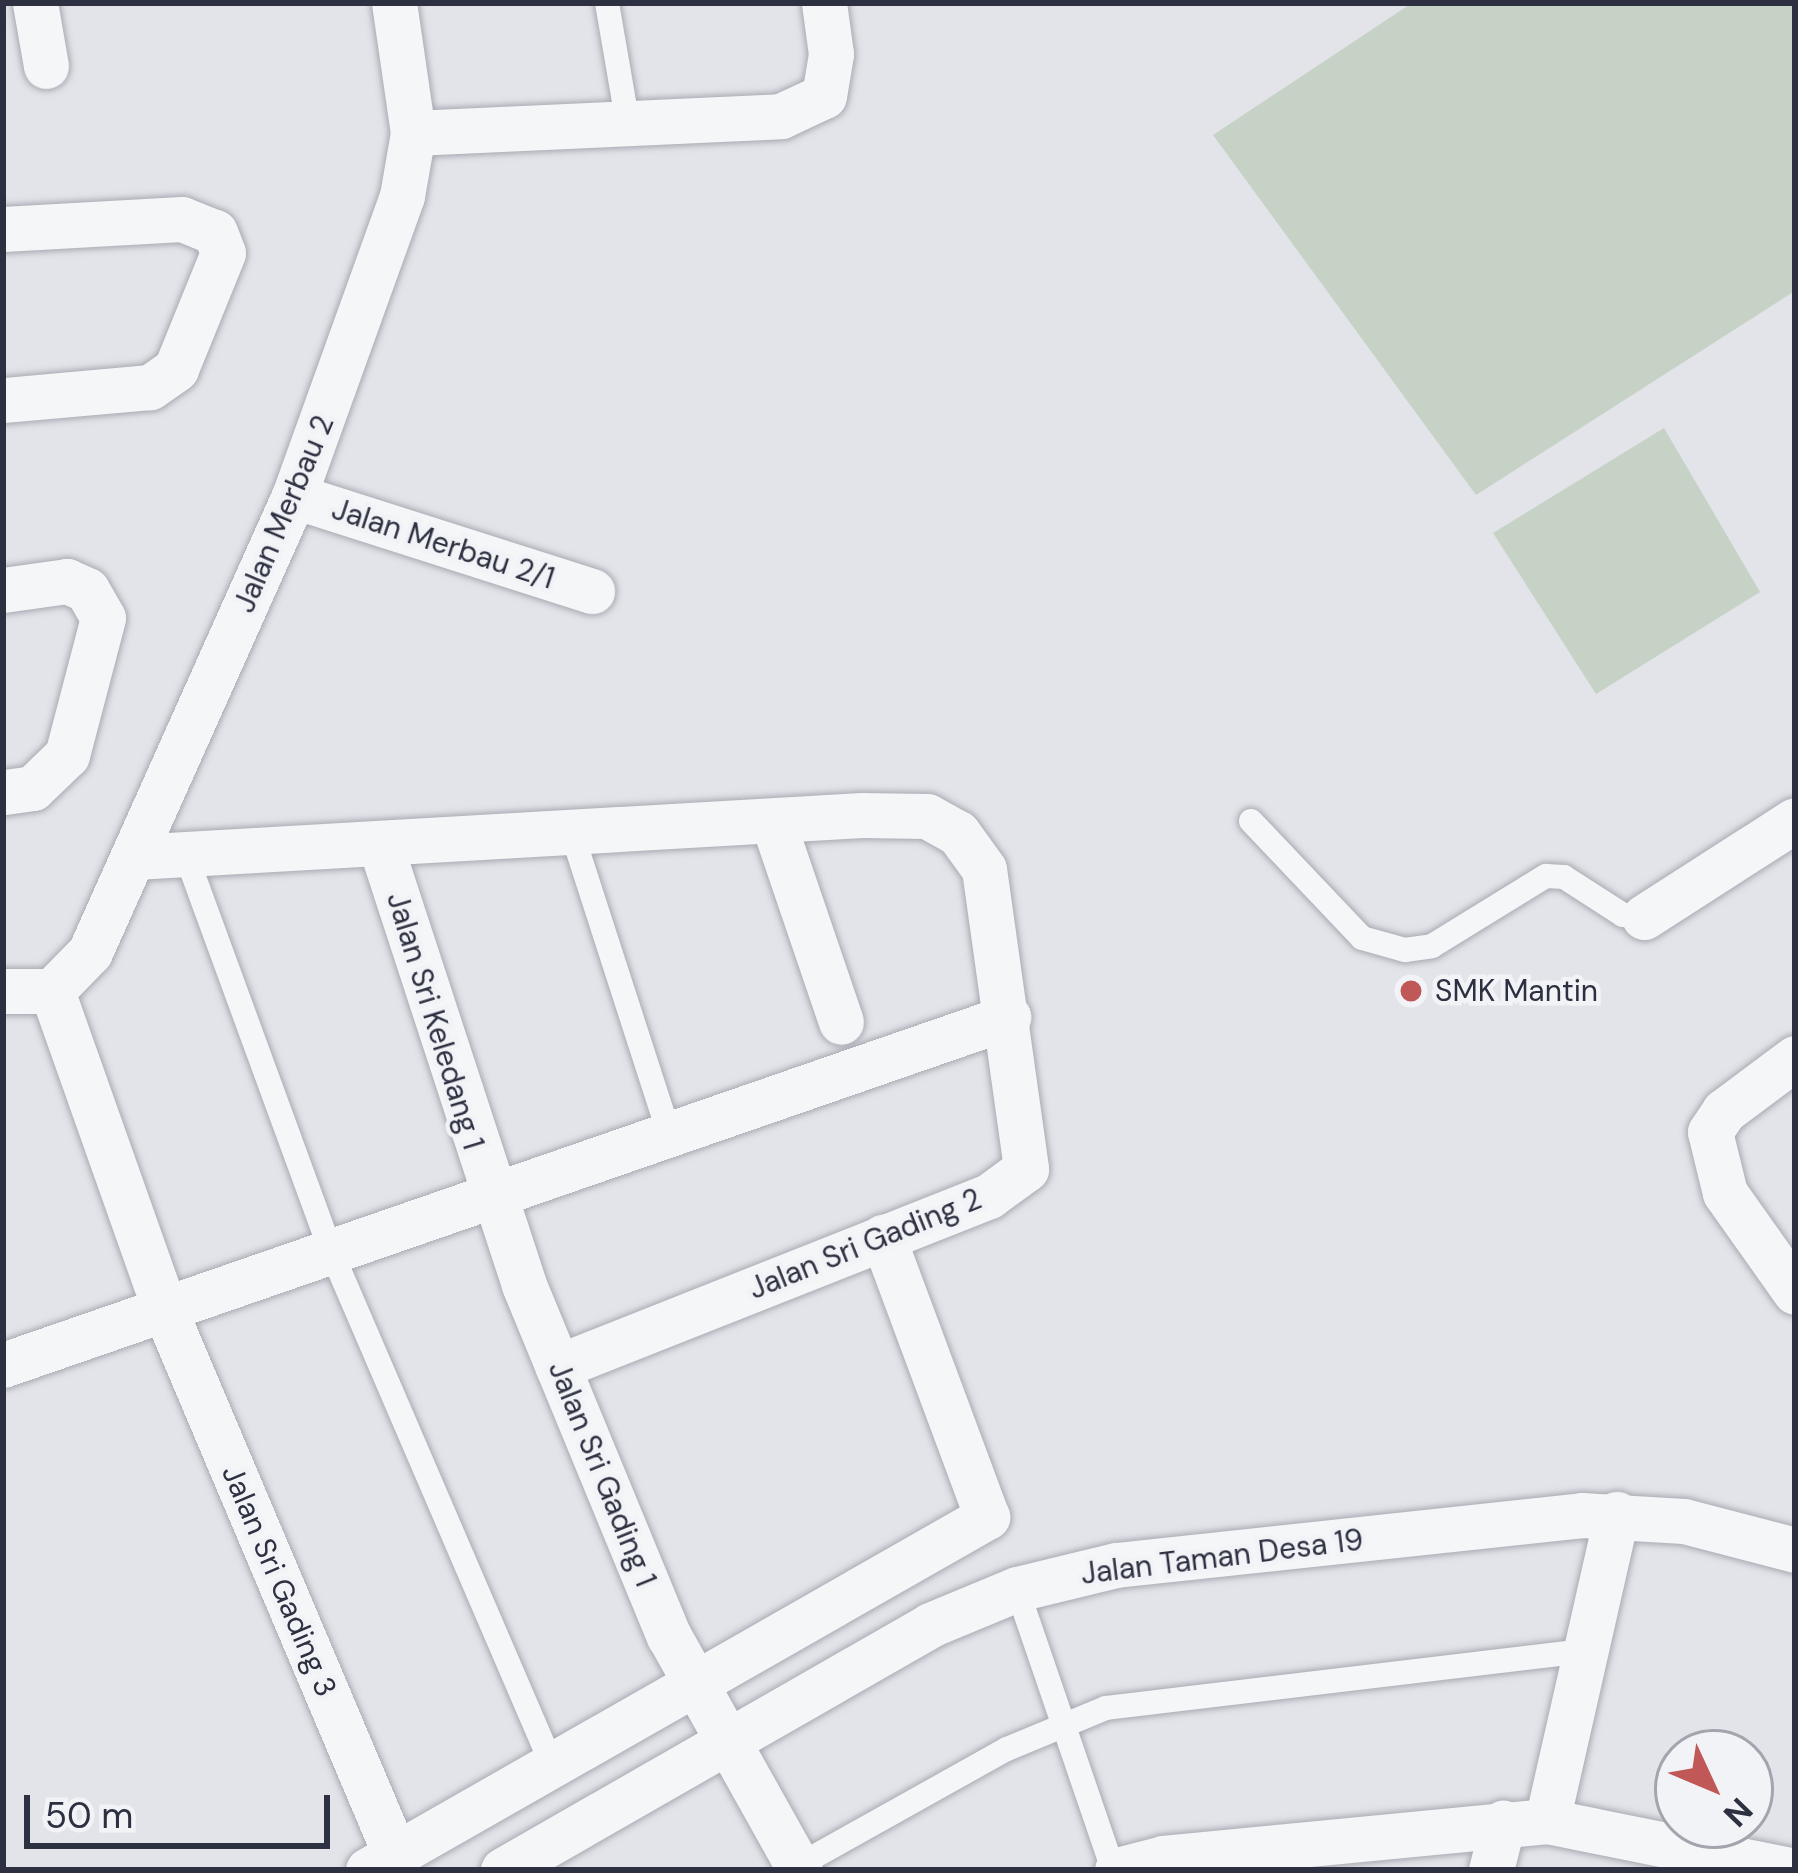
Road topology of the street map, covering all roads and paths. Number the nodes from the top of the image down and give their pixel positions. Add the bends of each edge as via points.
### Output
1 (35, 3) edge
2 (394, 3) edge
3 (607, 3) edge
4 (824, 3) edge
5 (46, 66) dead end
6 (627, 119) junction
7 (413, 133) junction
8 (3, 229) edge
9 (3, 400) edge
10 (294, 496) junction
11 (3, 590) edge
12 (592, 591) dead end
13 (3, 792) edge
14 (1795, 820) edge
15 (1251, 821) dead end
16 (773, 822) junction
17 (571, 830) junction
18 (380, 844) junction
19 (134, 857) junction
20 (187, 858) junction
21 (1644, 917) joint
22 (3, 991) edge
23 (52, 991) junction
24 (1008, 1017) junction
25 (841, 1022) dead end
26 (1795, 1058) edge
27 (669, 1132) junction
28 (490, 1198) junction
29 (883, 1237) junction
30 (331, 1251) junction
31 (1795, 1292) edge
32 (164, 1308) junction
33 (3, 1365) edge
34 (558, 1367) junction
35 (1617, 1514) junction
36 (1795, 1550) edge
37 (1017, 1589) junction
38 (1585, 1651) junction
39 (693, 1684) junction
40 (1064, 1722) junction
41 (727, 1744) junction
42 (552, 1765) junction
43 (1525, 1822) junction
44 (1720, 1861) edge
45 (381, 1862) edge
46 (796, 1868) edge
47 (502, 1870) edge
48 (1115, 1870) edge
49 (1491, 1870) edge
50 (1790, 1870) edge

1 - 5 street
2 - 7 street, Jalan Merbau 2
3 - 6 lane
4 - 6 street via 831,53 824,96 781,116
6 - 7 street
7 - 10 street, Jalan Merbau 2 via 379,271
8 - 9 street via 182,219 215,232 223,253 176,369 150,388
10 - 12 street, Jalan Merbau 2/1
10 - 19 street, Jalan Merbau 2
11 - 13 street via 67,581 87,590 103,618 67,755 33,788
14 - 21 street
15 - 21 lane via 1363,938 1406,950 1432,946 1546,876 1564,877 1623,916
16 - 17 street
16 - 24 street via 927,816 958,833 984,869
16 - 25 street
17 - 18 street
17 - 27 lane
18 - 20 street
18 - 28 street, Jalan Sri Keledang 1
19 - 20 street
19 - 23 street, Jalan Merbau 2 via 90,952
20 - 30 lane
22 - 23 street
23 - 32 street, Jalan Sri Gading 3
24 - 27 street
24 - 29 street, Jalan Sri Gading 2 via 1026,1169 989,1196
26 - 31 street via 1724,1111 1710,1132 1725,1193
27 - 28 street
28 - 30 street
28 - 34 street, Jalan Sri Gading 1
29 - 34 street, Jalan Sri Gading 2
29 - 39 street via 987,1517
30 - 32 street
30 - 42 lane
32 - 33 street
32 - 45 street, Jalan Sri Gading 3
34 - 39 street, Jalan Sri Gading 1
35 - 36 street, Jalan Taman Desa 19 via 1684,1521
35 - 37 street, Jalan Taman Desa 19 via 1116,1564
35 - 38 street
37 - 40 lane
37 - 41 street, Jalan Taman Desa 19 via 930,1624
38 - 40 lane via 1106,1708
38 - 43 street
39 - 41 street, Jalan Sri Gading 1
39 - 42 street
40 - 46 lane
40 - 48 lane
41 - 46 street, Jalan Sri Gading 1
41 - 47 street, Jalan Taman Desa 19
42 - 45 street
43 - 44 street
43 - 48 street via 1163,1858
43 - 49 street
44 - 50 street

